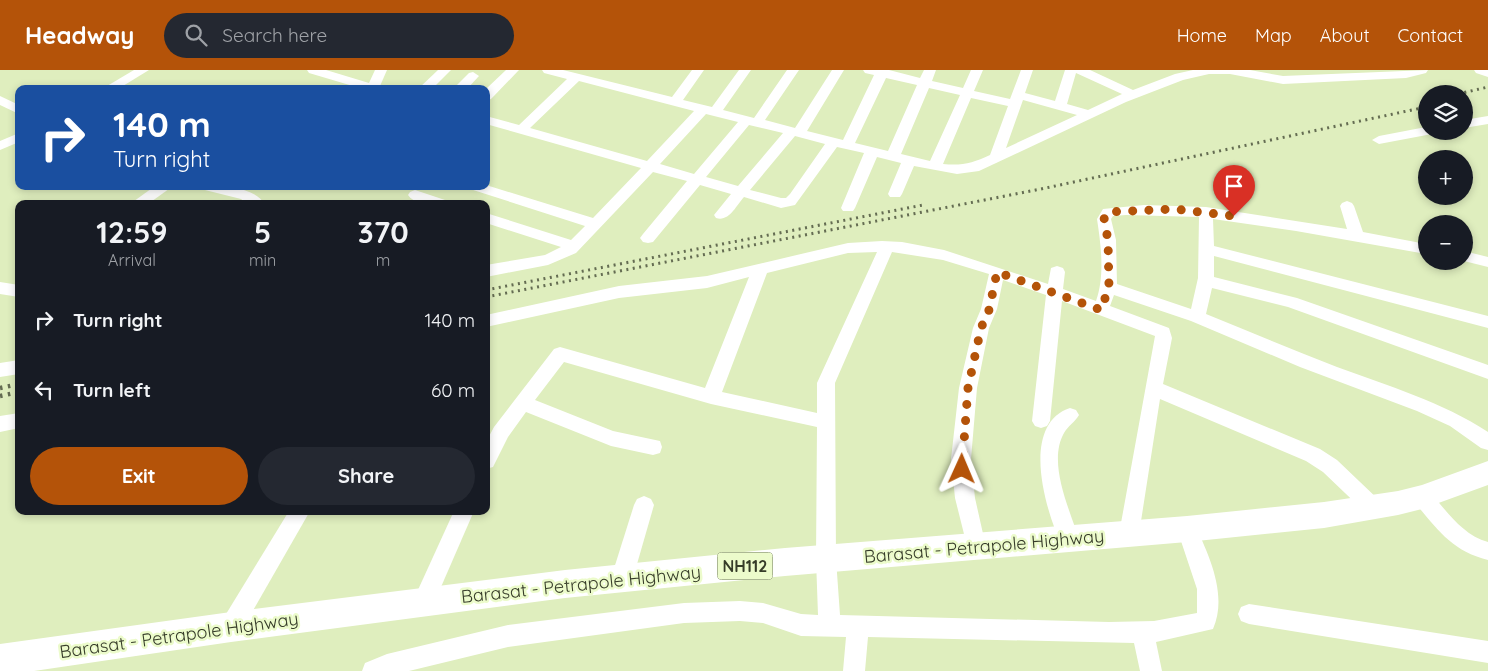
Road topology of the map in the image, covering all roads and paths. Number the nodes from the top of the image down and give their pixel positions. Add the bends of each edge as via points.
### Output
1 (144, 70) edge
2 (313, 70) edge
3 (381, 70) edge
4 (445, 70) edge
5 (513, 70) edge
6 (548, 70) edge
7 (698, 70) edge
8 (745, 70) edge
9 (793, 70) edge
10 (838, 70) edge
11 (930, 70) edge
12 (977, 70) edge
13 (1027, 70) edge
14 (1071, 70) edge
15 (1080, 70) edge
16 (1422, 70) edge
17 (1480, 70) edge
18 (878, 71) edge
19 (1488, 73) edge
20 (472, 76) dead end
21 (576, 77) junction
22 (924, 83) junction
23 (116, 85) edge
24 (365, 85) edge
25 (376, 85) edge
26 (428, 85) edge
27 (463, 85) edge
28 (490, 92) edge
29 (967, 93) junction
30 (1132, 94) junction
31 (1016, 99) junction
32 (0, 100) edge
33 (674, 103) junction
34 (1060, 106) junction
35 (15, 108) edge
36 (708, 111) junction
37 (1089, 114) junction
38 (1488, 120) edge
39 (490, 121) edge
40 (751, 122) junction
41 (1473, 122) edge
42 (521, 130) junction
43 (796, 132) junction
44 (1418, 133) edge
45 (15, 139) edge
46 (1379, 140) dead end
47 (840, 143) junction
48 (0, 146) edge
49 (872, 151) junction
50 (893, 156) junction
51 (996, 157) junction
52 (910, 160) junction
53 (650, 167) junction
54 (935, 167) junction
55 (695, 179) junction
56 (160, 190) edge
57 (219, 190) edge
58 (488, 190) edge
59 (740, 192) junction
60 (895, 194) dead end
61 (415, 195) dead end
62 (143, 200) edge
63 (252, 200) edge
64 (431, 200) edge
65 (1348, 206) dead end
66 (848, 208) dead end
67 (1206, 212) junction
68 (721, 215) dead end
69 (490, 219) edge
70 (596, 224) junction
71 (1357, 236) junction
72 (648, 238) dead end
73 (574, 246) junction
74 (887, 246) junction
75 (1418, 247) edge
76 (1206, 249) junction
77 (1473, 258) edge
78 (1488, 262) edge
79 (490, 270) edge
80 (760, 270) junction
81 (997, 272) junction
82 (1057, 272) dead end
83 (1205, 280) junction
84 (1109, 287) junction
85 (0, 288) edge
86 (15, 291) edge
87 (1055, 293) junction
88 (1101, 310) junction
89 (1197, 317) junction
90 (490, 320) edge
91 (1488, 322) edge
92 (15, 368) edge
93 (0, 370) edge
94 (1488, 372) edge
95 (1152, 388) junction
96 (711, 398) junction
97 (523, 403) junction
98 (1070, 415) dead end
99 (15, 421) edge
100 (1041, 421) dead end
101 (826, 422) junction
102 (0, 424) edge
103 (1488, 442) edge
104 (653, 447) dead end
105 (490, 453) edge
106 (1488, 473) edge
107 (1422, 497) junction
108 (644, 505) dead end
109 (1374, 508) junction
110 (298, 515) edge
111 (462, 515) edge
112 (1187, 530) junction
113 (1129, 534) junction
114 (1069, 539) junction
115 (976, 547) junction
116 (1488, 551) edge
117 (826, 559) junction
118 (622, 578) junction
119 (423, 603) junction
120 (1249, 614) dead end
121 (231, 626) junction
122 (830, 627) junction
123 (858, 628) junction
124 (1143, 632) junction
125 (1488, 652) edge
126 (0, 660) edge
127 (374, 671) edge
128 (854, 671) edge
129 (1151, 671) edge

1 - 23 street
2 - 24 street
3 - 25 street
4 - 26 street
5 - 28 street
6 - 21 street
7 - 33 street
8 - 36 street
9 - 40 street
10 - 43 street
11 - 22 street
12 - 29 street
13 - 31 street
14 - 34 street
15 - 30 street
16 - 30 street via 1365,77 1283,80 1230,70 1208,70
17 - 19 street
18 - 22 street
18 - 47 street
20 - 27 street
21 - 33 street
21 - 42 street
22 - 29 street
22 - 50 street
29 - 31 street
29 - 54 street
30 - 37 street
31 - 34 street
31 - 51 street
32 - 35 street
33 - 36 street
34 - 37 street
36 - 40 street
36 - 53 street
37 - 51 street
38 - 41 street
39 - 42 street
40 - 43 street
40 - 55 street
42 - 53 street
43 - 47 street
43 - 59 street
44 - 46 street
45 - 48 street
47 - 49 street
47 - 59 street via 790,202 781,203
49 - 50 street
49 - 66 street
50 - 52 street
51 - 54 street via 974,168
52 - 54 street
52 - 60 street
53 - 55 street
53 - 70 street
55 - 59 street
55 - 72 street
56 - 62 street
57 - 63 street
58 - 70 street
59 - 68 street
61 - 64 street
65 - 71 street
67 - 71 street
67 - 76 street
67 - 84 street via 1174,209 1108,212 1104,219
69 - 73 street
70 - 73 street
71 - 75 street
73 - 79 street via 548,260
74 - 80 street via 848,248
74 - 81 street via 944,255
74 - 101 street via 826,383
76 - 83 street
76 - 91 street
77 - 78 street
80 - 90 street via 691,285 619,292
80 - 96 street
81 - 87 street
81 - 115 street via 968,388 962,450 965,498
82 - 87 street
83 - 89 street
83 - 94 street via 1291,302
84 - 88 street
84 - 89 street
85 - 86 street
87 - 88 street
87 - 100 street
88 - 95 street via 1163,332
89 - 103 street via 1423,406 1456,421
92 - 93 street
95 - 109 street via 1314,455
95 - 113 street
96 - 97 street via 560,354
96 - 101 street
97 - 104 street via 611,438
97 - 105 street
98 - 114 street via 1057,428 1047,462
99 - 102 street
101 - 117 street
106 - 107 highway, Barasat - Petrapole Highway / NH112
107 - 109 highway, Barasat - Petrapole Highway / NH112
107 - 116 street via 1460,540 1478,550
108 - 118 street
109 - 112 highway, Barasat - Petrapole Highway / NH112
110 - 121 street
111 - 119 street
112 - 113 highway, Barasat - Petrapole Highway / NH112
112 - 124 street via 1206,584 1207,618 1205,622 1194,625
113 - 114 highway, Barasat - Petrapole Highway / NH112
114 - 115 highway, Barasat - Petrapole Highway / NH112
115 - 117 highway, Barasat - Petrapole Highway / NH112
117 - 118 highway, Barasat - Petrapole Highway / NH112
117 - 122 street
118 - 119 highway, Barasat - Petrapole Highway / NH112
119 - 121 highway, Barasat - Petrapole Highway / NH112
120 - 125 street
121 - 126 highway, Barasat - Petrapole Highway / NH112
122 - 123 street
122 - 127 street via 802,625 756,612 684,613 508,636 387,665
123 - 124 street
123 - 128 street
124 - 129 street

